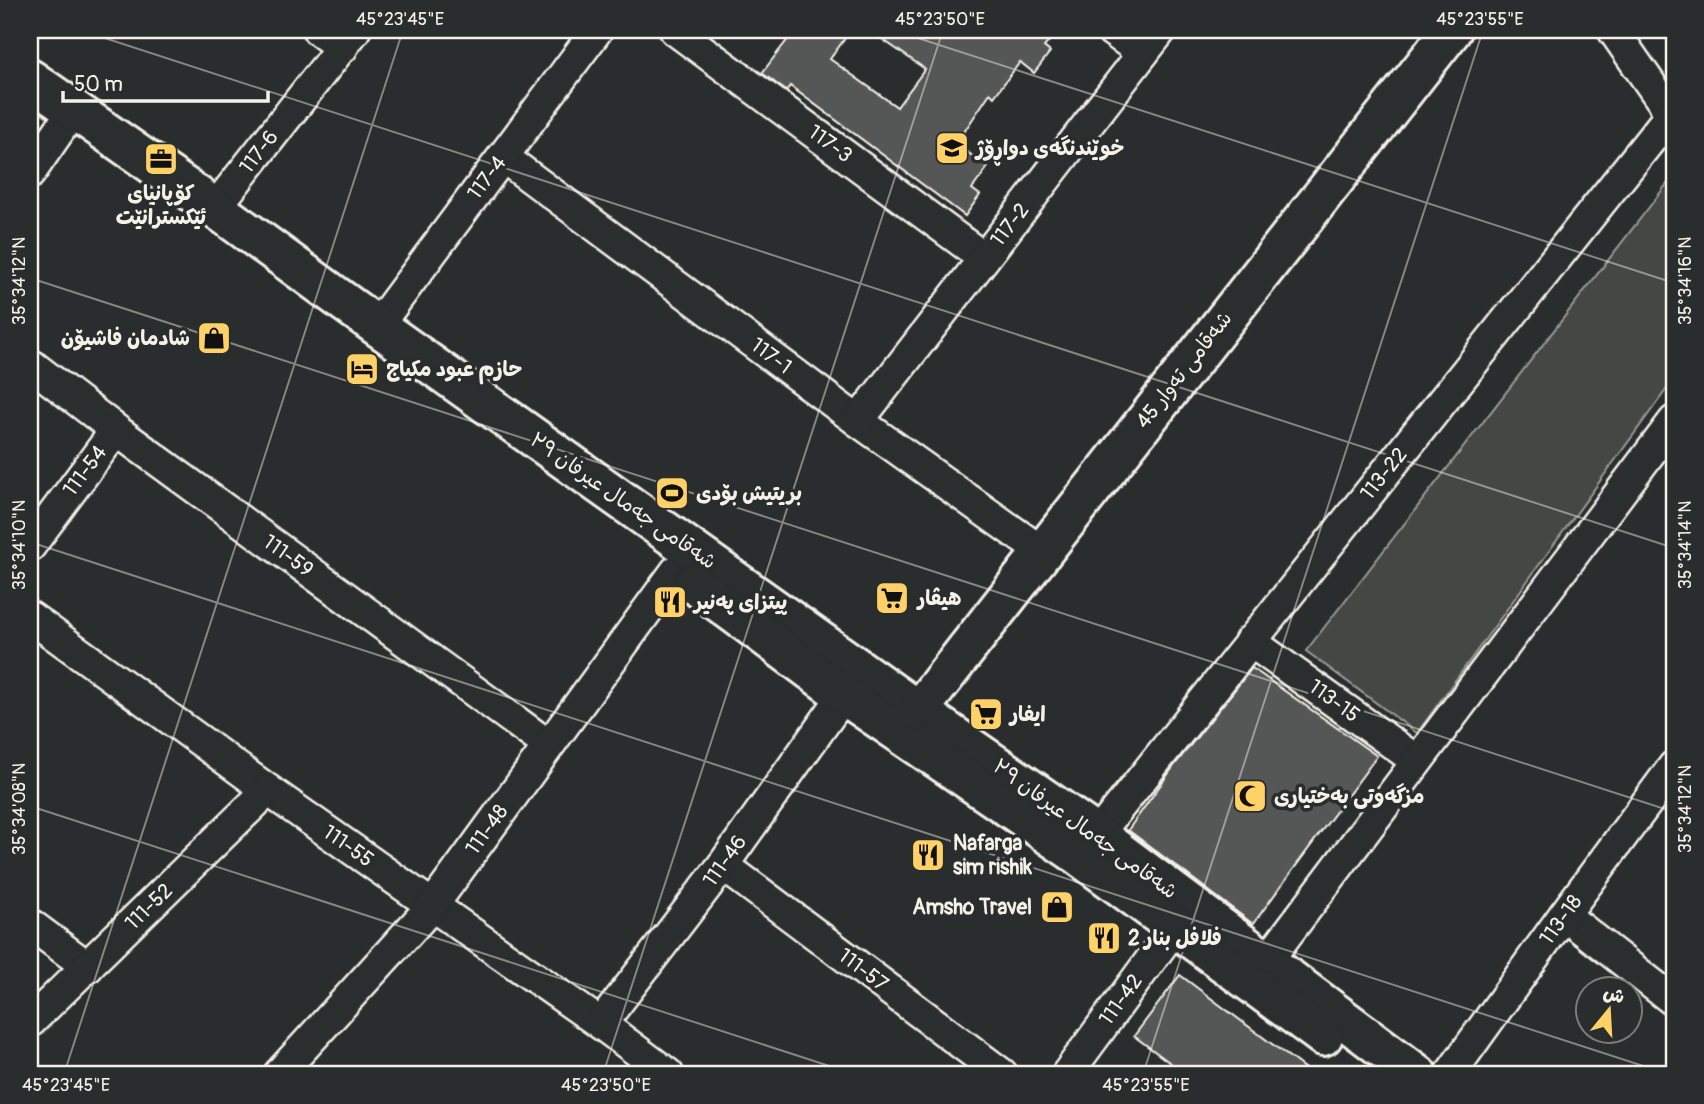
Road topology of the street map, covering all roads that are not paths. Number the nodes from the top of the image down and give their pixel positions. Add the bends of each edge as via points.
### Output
1 (318, 30) edge
2 (597, 30) edge
3 (675, 30) edge
4 (1111, 30) edge
5 (1161, 30) edge
6 (1452, 30) edge
7 (1613, 30) edge
8 (348, 39) edge
9 (1143, 54) junction
10 (30, 79) edge
11 (30, 98) edge
12 (1673, 114) edge
13 (65, 122) junction
14 (503, 157) junction
15 (30, 173) edge
16 (215, 208) junction
17 (984, 258) junction
18 (377, 326) junction
19 (30, 364) edge
20 (858, 421) junction
21 (116, 430) junction
22 (1671, 441) edge
23 (30, 546) edge
24 (1042, 552) junction
25 (676, 570) junction
26 (30, 617) edge
27 (1250, 641) junction
28 (844, 695) junction
29 (918, 711) junction
30 (548, 745) junction
31 (1418, 761) junction
32 (1674, 766) edge
33 (268, 790) junction
34 (1097, 835) junction
35 (723, 865) junction
36 (433, 905) junction
37 (1564, 915) junction
38 (30, 924) edge
39 (1175, 927) junction
40 (1266, 962) junction
41 (88, 967) junction
42 (1674, 1001) edge
43 (30, 1022) edge
44 (601, 1024) junction
45 (295, 1069) edge
46 (668, 1074) edge
47 (1002, 1074) edge
48 (1067, 1074) edge
49 (1374, 1074) edge
50 (1417, 1074) edge
51 (1450, 1074) edge

1 - 8 street
2 - 14 street, 117-4
3 - 17 street, 117-3
4 - 9 street
5 - 9 street, 117-2
6 - 24 main road, شەقامی تەوار 45
7 - 12 street
8 - 16 street, 117-6
9 - 17 street, 117-2
10 - 16 main road, شەقامی جەمال عیرفان ٣٩
11 - 13 main road, شەقامی جەمال عیرفان ٣٩
12 - 27 street, 113-22
13 - 15 street
13 - 25 main road, شەقامی جەمال عیرفان ٣٩
14 - 18 street, 117-4
14 - 20 street, 117-1
16 - 18 main road, شەقامی جەمال عیرفان ٣٩
17 - 20 street, 117-2
18 - 29 main road, شەقامی جەمال عیرفان ٣٩
19 - 21 street, 111-59
20 - 24 street, 117-1
21 - 23 street, 111-54
21 - 30 street, 111-59
22 - 31 street
24 - 29 main road, شەقامی تەوار 45
25 - 28 main road, شەقامی جەمال عیرفان ٣٩
25 - 30 street, 111-48
26 - 33 street, 111-55
27 - 31 street, 113-15
27 - 34 street, 113-22
28 - 35 street, 111-46
28 - 39 main road, شەقامی جەمال عیرفان ٣٩
29 - 34 main road, شەقامی جەمال عیرفان ٣٩
30 - 36 street, 111-48
31 - 40 street
32 - 37 street, 113-18
33 - 36 street, 111-55
33 - 41 street, 111-52
34 - 40 main road, شەقامی جەمال عیرفان ٣٩
35 - 44 street, 111-46
35 - 47 street, 111-57
36 - 44 street, 111-55
36 - 45 street, 111-48
37 - 42 street
37 - 51 street, 113-18
38 - 41 street
39 - 48 street, 111-42
39 - 49 main road, شەقامی جەمال عیرفان ٣٩
40 - 50 main road, شەقامی جەمال عیرفان ٣٩
41 - 43 street, 111-52
44 - 46 street, 111-55

